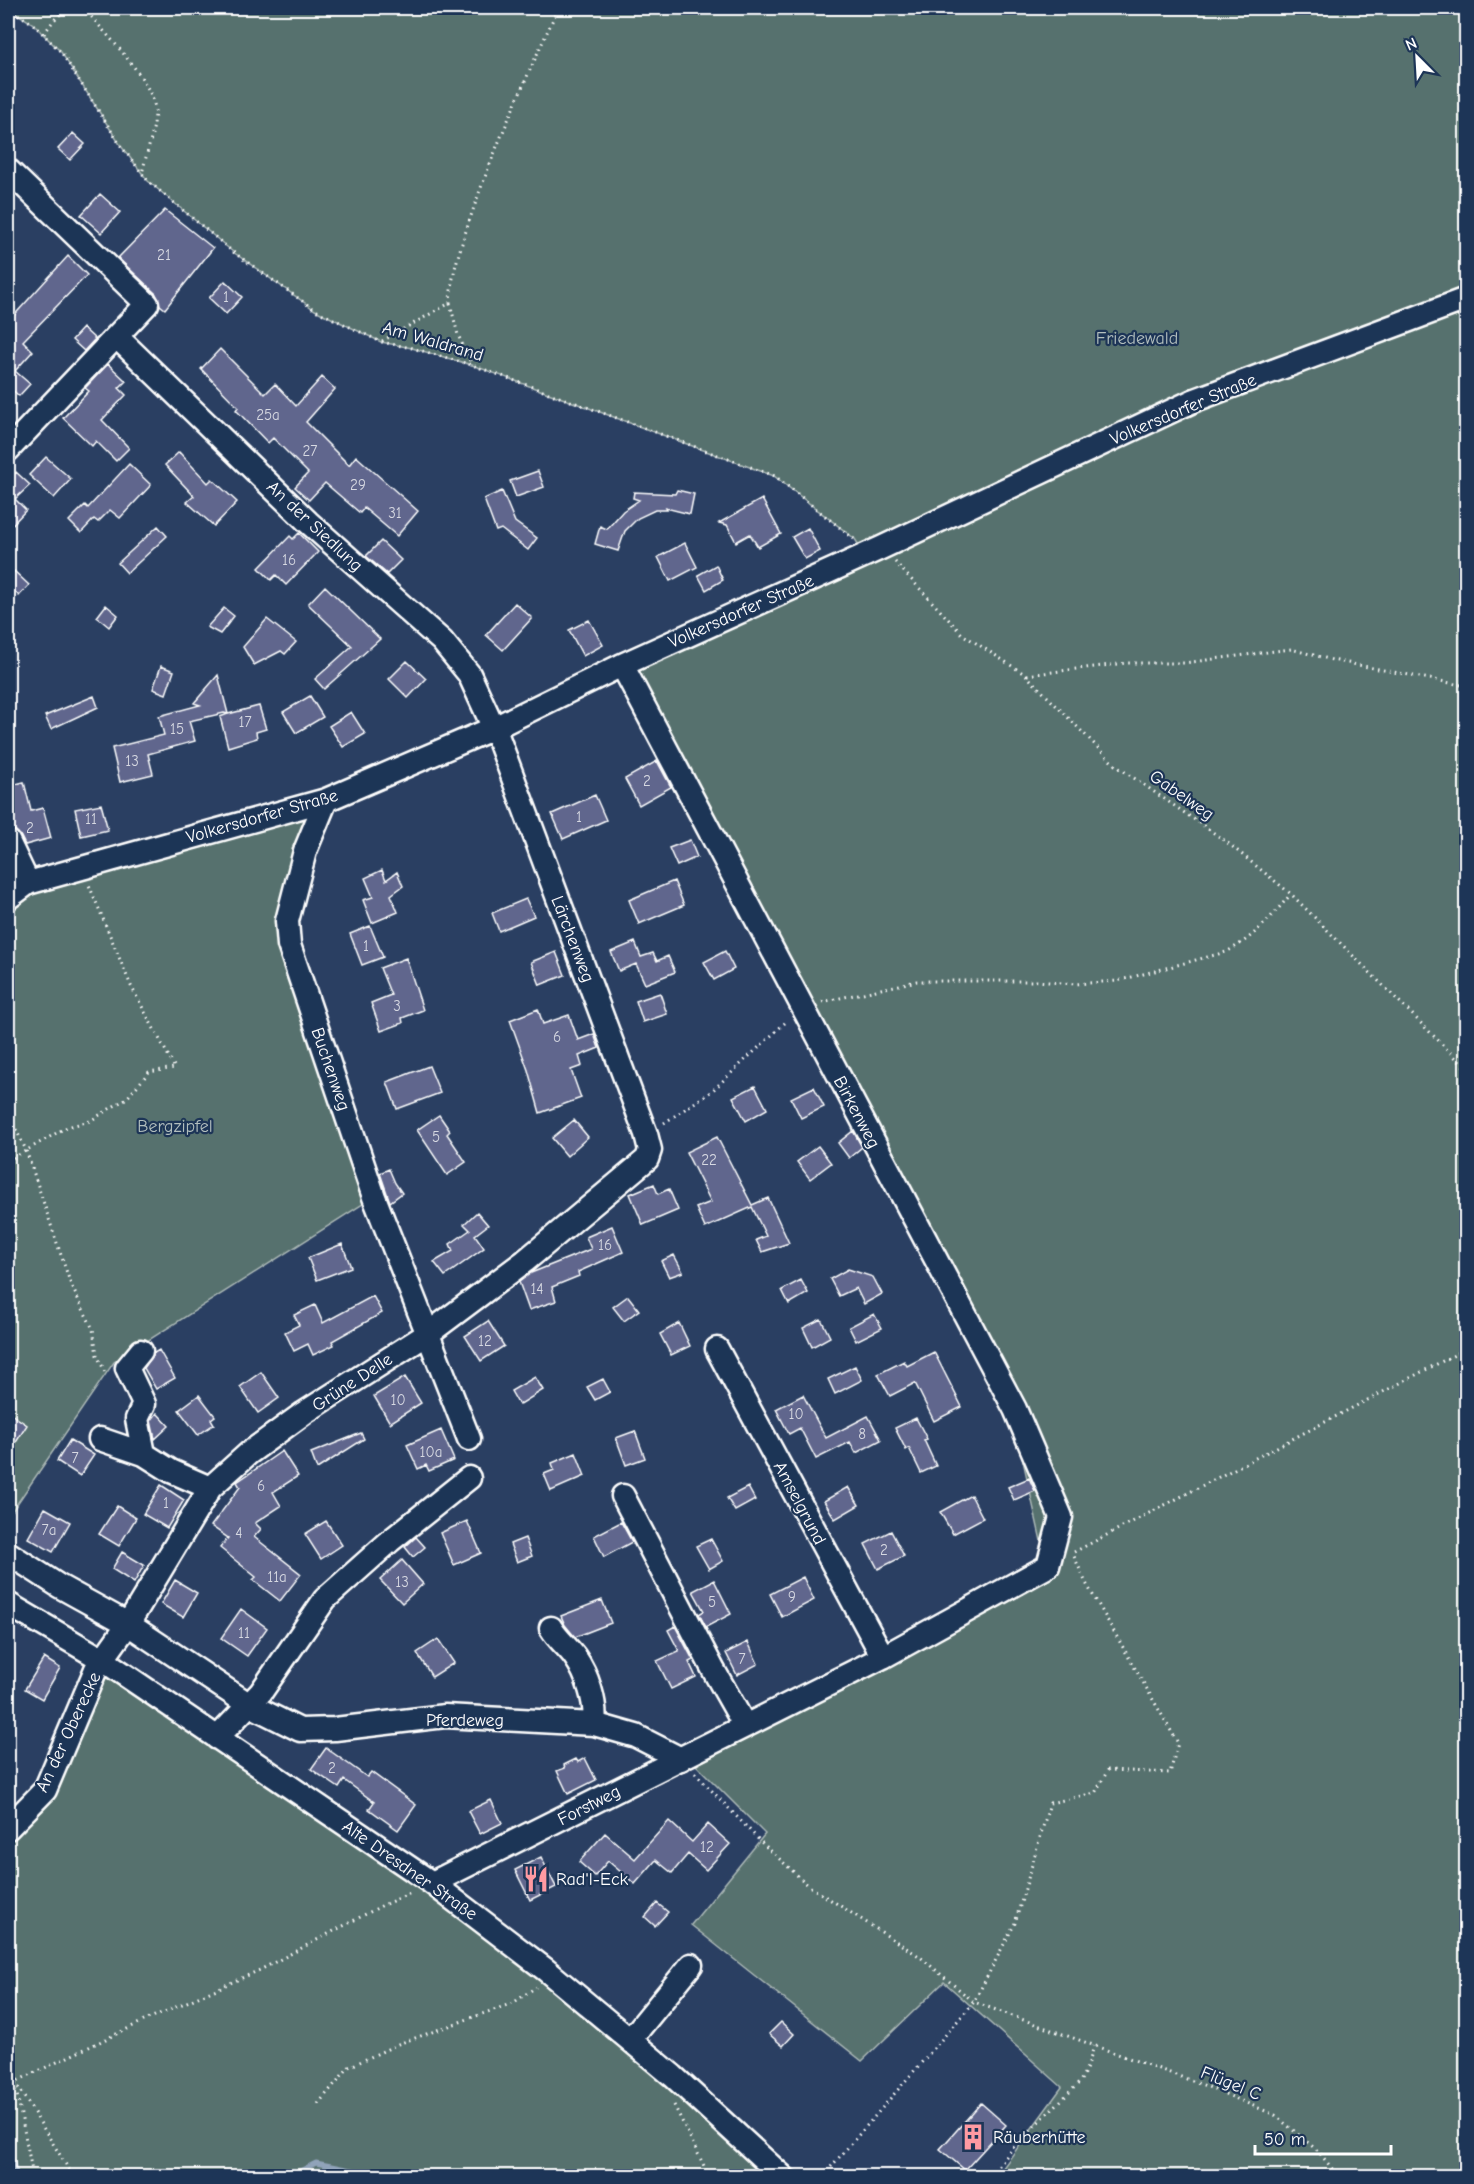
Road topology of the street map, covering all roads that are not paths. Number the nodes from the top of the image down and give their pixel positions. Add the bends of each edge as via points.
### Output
1 (8, 170) edge
2 (1467, 299) edge
3 (117, 337) junction
4 (8, 450) edge
5 (622, 665) junction
6 (494, 728) junction
7 (326, 800) junction
8 (8, 841) edge
9 (28, 883) junction
10 (8, 898) edge
11 (648, 1142) joint
12 (429, 1333) junction
13 (717, 1349) dead end
14 (141, 1351) dead end
15 (100, 1439) dead end
16 (469, 1439) dead end
17 (144, 1454) junction
18 (469, 1478) dead end
19 (210, 1488) junction
20 (623, 1496) dead end
21 (8, 1552) edge
22 (1047, 1566) joint
23 (8, 1604) edge
24 (128, 1624) junction
25 (551, 1628) dead end
26 (883, 1658) junction
27 (102, 1660) junction
28 (248, 1704) junction
29 (594, 1724) junction
30 (745, 1726) junction
31 (218, 1738) junction
32 (681, 1759) junction
33 (8, 1828) edge
34 (432, 1883) junction
35 (691, 1965) dead end
36 (630, 2040) junction
37 (782, 2176) edge

1 - 3 street via 147,304
2 - 5 street, Volkersdorfer Straße via 1195,400
3 - 4 street
3 - 6 street, An der Siedlung via 308,522 442,641 469,674
5 - 6 street, Volkersdorfer Straße
5 - 22 street, Birkenweg via 1015,1409 1061,1517
6 - 7 street, Volkersdorfer Straße
6 - 11 street, Lärchenweg
7 - 9 street, Volkersdorfer Straße
7 - 12 street, Buchenweg via 305,851 287,921 289,945 374,1197
8 - 9 street
9 - 10 street, Volkersdorfer Straße
11 - 12 street, Grüne Delle via 647,1159 525,1261
12 - 16 street, Buchenweg
12 - 19 street, Grüne Delle via 304,1413 249,1453
13 - 26 street, Amselgrund
14 - 17 street via 127,1368 144,1404 137,1419
15 - 17 street
17 - 19 street
18 - 28 street via 324,1599 261,1692
19 - 24 street, Grüne Delle
20 - 30 street
21 - 24 street, Pferdeweg
22 - 26 street, Forstweg
23 - 27 street, Alte Dresdner Straße
24 - 27 street, Grüne Delle
24 - 28 street, Pferdeweg
25 - 29 street via 583,1671 594,1705
26 - 30 street, Forstweg
27 - 31 street, Alte Dresdner Straße
27 - 33 street, An der Oberecke via 45,1790
28 - 29 street, Pferdeweg via 300,1730 335,1730 446,1716
28 - 31 street
29 - 32 street, Pferdeweg via 636,1736
30 - 32 street, Forstweg
31 - 34 street, Alte Dresdner Straße
32 - 34 street, Forstweg
34 - 36 street, Alte Dresdner Straße
35 - 36 street
36 - 37 street, Alte Dresdner Straße

